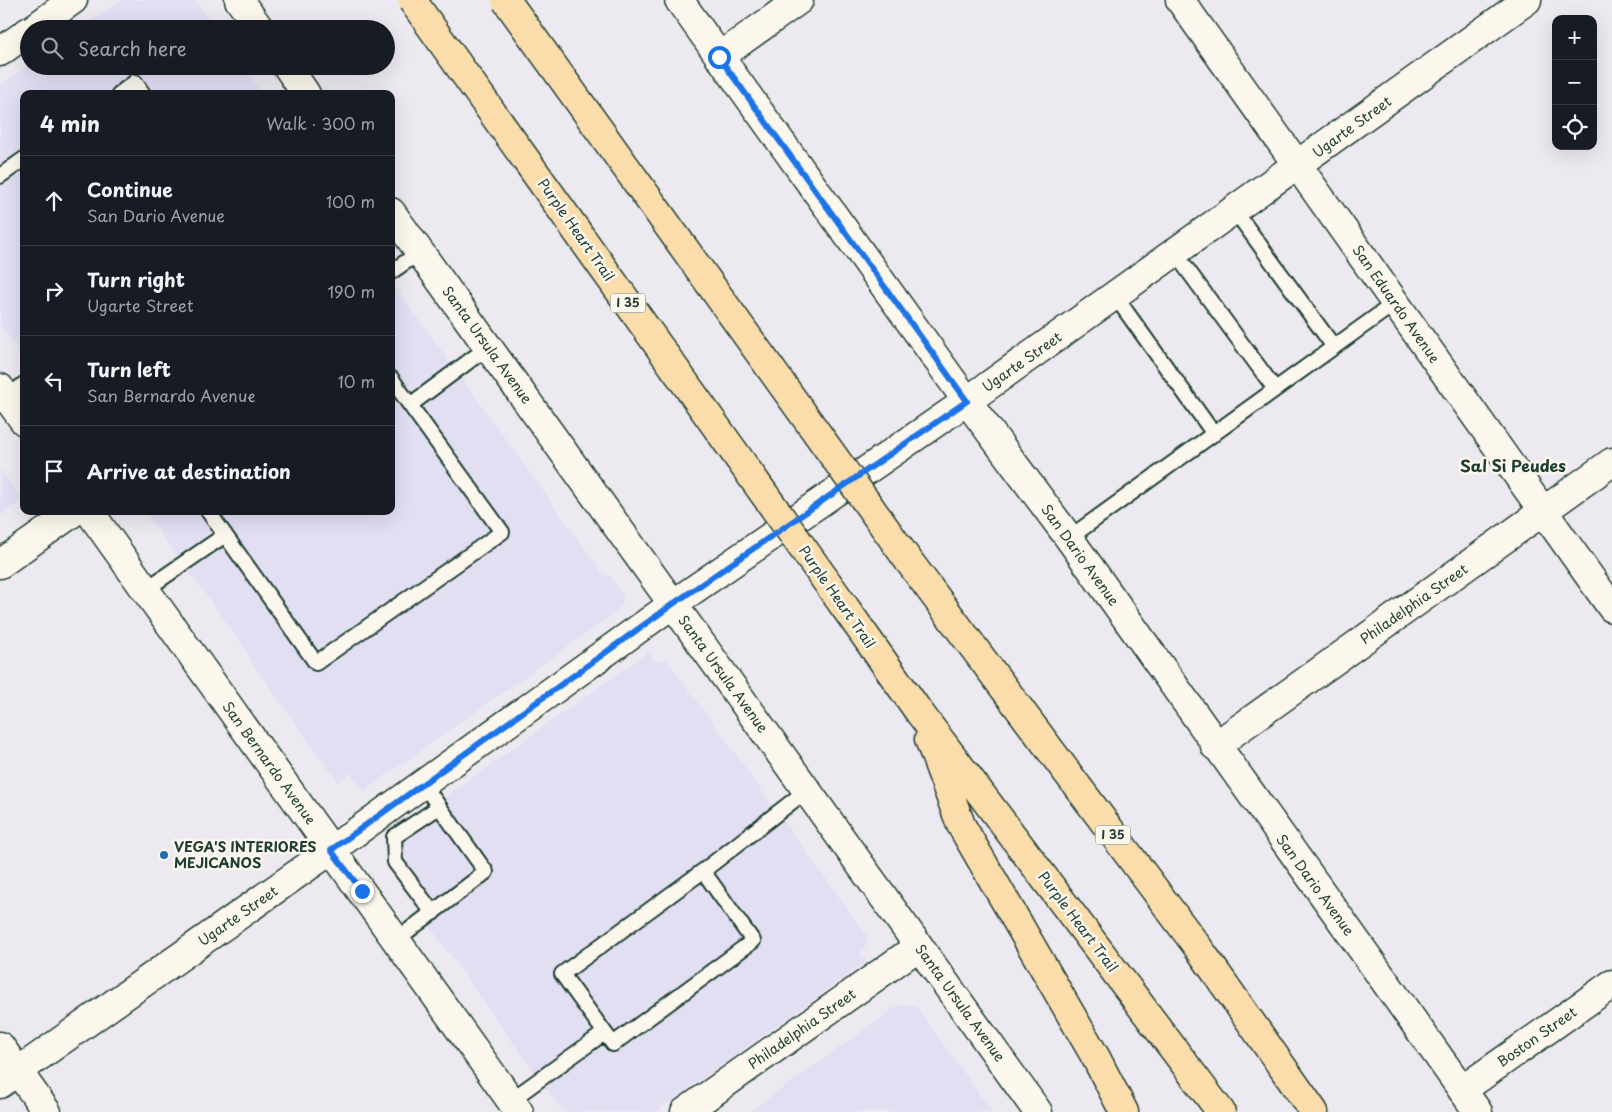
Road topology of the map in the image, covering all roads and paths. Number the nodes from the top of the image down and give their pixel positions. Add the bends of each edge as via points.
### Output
1 (73, 0) edge
2 (239, 0) edge
3 (412, 0) edge
4 (506, 0) edge
5 (679, 0) edge
6 (799, 0) edge
7 (1180, 0) edge
8 (1527, 0) edge
9 (45, 20) edge
10 (253, 20) edge
11 (20, 38) edge
12 (0, 52) edge
13 (719, 57) junction
14 (293, 75) edge
15 (124, 90) edge
16 (140, 90) edge
17 (303, 90) edge
18 (20, 162) edge
19 (1298, 166) junction
20 (0, 176) edge
21 (1235, 210) junction
22 (395, 218) edge
23 (420, 252) junction
24 (1175, 253) junction
25 (395, 269) edge
26 (1115, 296) junction
27 (1395, 303) junction
28 (488, 346) junction
29 (1334, 347) junction
30 (395, 384) edge
31 (1275, 389) junction
32 (10, 390) edge
33 (967, 401) junction
34 (410, 405) junction
35 (20, 412) edge
36 (1214, 434) junction
37 (1612, 462) edge
38 (1544, 512) junction
39 (68, 515) edge
40 (91, 515) edge
41 (211, 515) edge
42 (225, 536) junction
43 (1068, 538) junction
44 (0, 564) edge
45 (145, 590) junction
46 (673, 604) junction
47 (1612, 608) edge
48 (919, 712) junction
49 (1215, 746) junction
50 (423, 784) junction
51 (807, 790) junction
52 (439, 807) junction
53 (331, 850) junction
54 (703, 871) junction
55 (433, 913) junction
56 (396, 940) junction
57 (919, 946) junction
58 (1200, 950) junction
59 (1612, 984) edge
60 (604, 1032) junction
61 (0, 1046) edge
62 (9, 1078) edge
63 (1462, 1090) junction
64 (515, 1106) edge
65 (47, 1112) edge
66 (685, 1112) edge
67 (1038, 1112) edge
68 (1124, 1112) edge
69 (1221, 1112) edge
70 (1314, 1112) edge
71 (1334, 1112) edge
72 (1478, 1112) edge

1 - 9 street
2 - 10 street
3 - 48 highway, Purple Heart Trail / I 35, bridge
4 - 58 highway, I 35, bridge via 908,560
5 - 13 street, San Dario Avenue
6 - 13 street
7 - 19 street, San Eduardo Avenue
8 - 19 street, Ugarte Street
11 - 12 street
13 - 33 street, San Dario Avenue
14 - 17 street
15 - 16 lane via 135,82
18 - 20 lane
19 - 21 street, Ugarte Street
19 - 27 street, San Eduardo Avenue
21 - 24 street, Ugarte Street
21 - 29 lane
22 - 23 street, Santa Ursula Avenue
23 - 25 lane
23 - 28 street, Santa Ursula Avenue
24 - 26 street, Ugarte Street
24 - 31 lane
26 - 33 street, Ugarte Street
26 - 36 lane
27 - 29 lane
27 - 38 street, San Eduardo Avenue
28 - 34 lane
28 - 46 street, Santa Ursula Avenue
29 - 31 lane
30 - 34 lane
31 - 36 lane
32 - 35 street
33 - 43 street, San Dario Avenue
33 - 46 street, Ugarte Street
34 - 42 lane via 502,532 316,663
36 - 43 lane
37 - 38 street, Philadelphia Street
38 - 47 street, San Eduardo Avenue
38 - 49 street, Philadelphia Street
39 - 44 street
40 - 45 street, San Bernardo Avenue
41 - 42 lane
42 - 45 lane
43 - 49 street, San Dario Avenue
45 - 53 street, San Bernardo Avenue
46 - 50 street, Ugarte Street
46 - 51 street, Santa Ursula Avenue
48 - 68 highway via 961,825
48 - 69 highway, Purple Heart Trail / I 35
49 - 63 street, San Dario Avenue
50 - 52 lane
50 - 53 street, Ugarte Street
51 - 54 lane
51 - 57 street, Santa Ursula Avenue
52 - 55 lane via 394,837 395,862
52 - 55 lane via 486,872
53 - 56 street, San Bernardo Avenue
53 - 62 street, Ugarte Street
54 - 60 lane via 562,974
54 - 60 lane via 754,941 613,1044
55 - 56 lane
56 - 64 street, San Bernardo Avenue
57 - 66 street, Philadelphia Street
57 - 67 street, Santa Ursula Avenue
58 - 70 highway, I 35
58 - 71 highway
59 - 63 street, Boston Street
60 - 64 lane
61 - 62 street
62 - 65 street
63 - 72 street, San Dario Avenue

